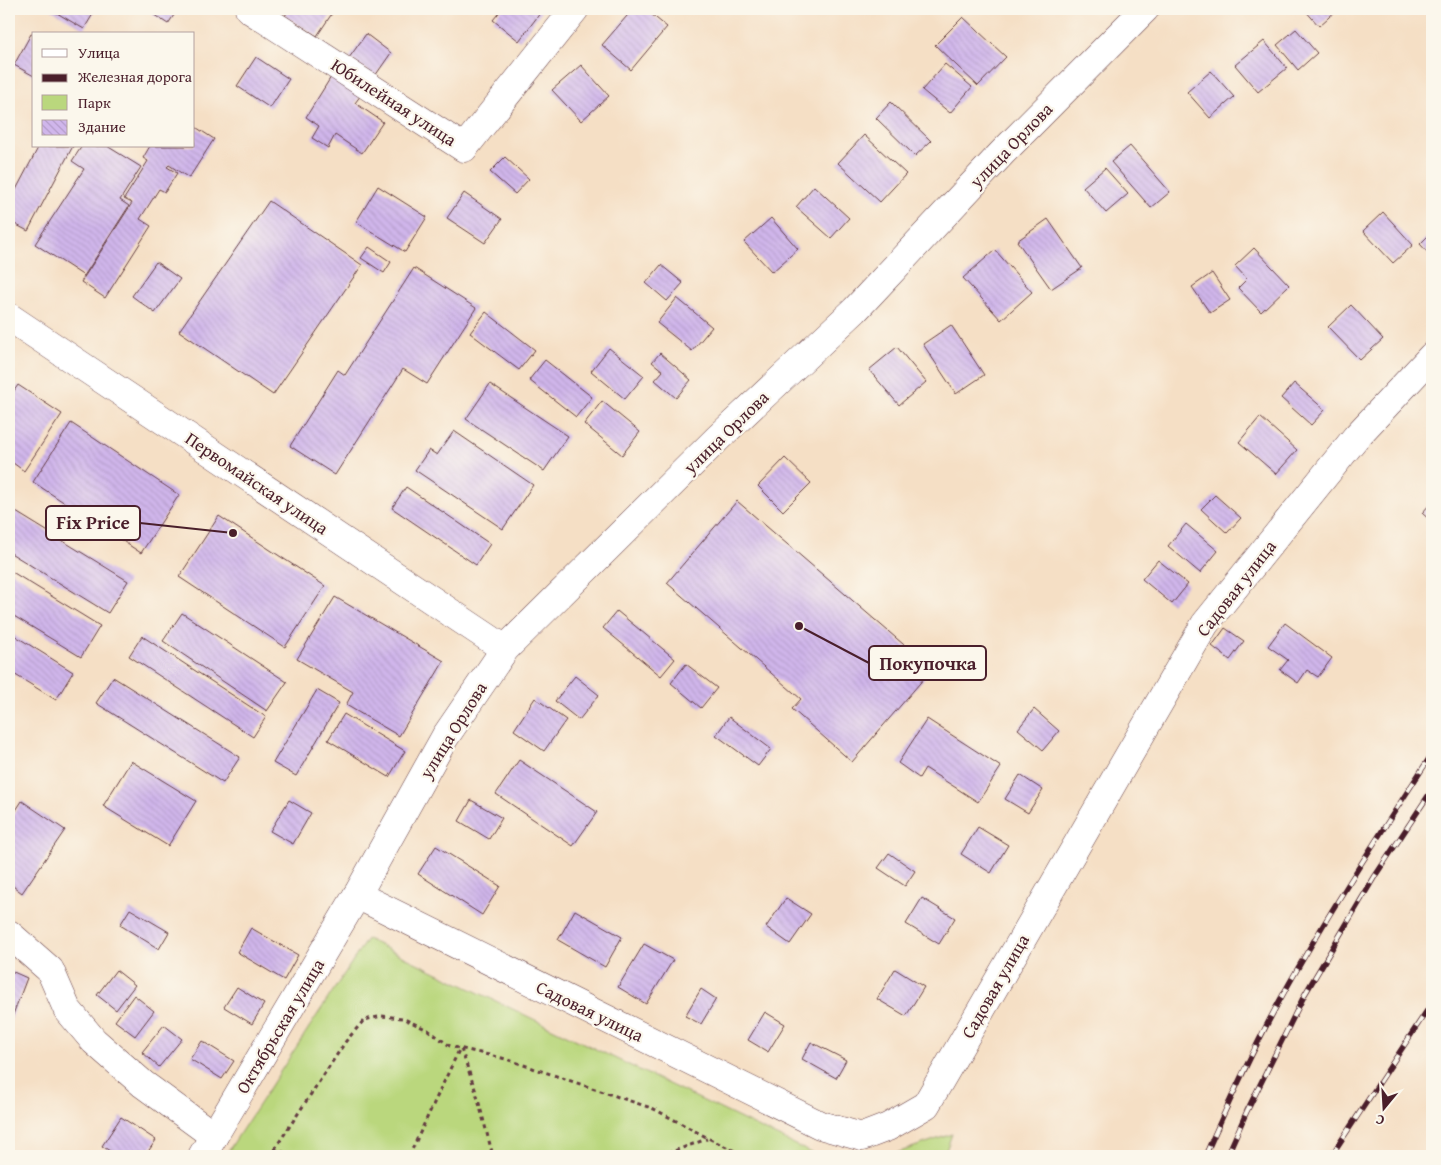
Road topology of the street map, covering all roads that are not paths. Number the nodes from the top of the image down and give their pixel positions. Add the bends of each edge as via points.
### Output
1 (249, 9) edge
2 (574, 9) edge
3 (1145, 9) edge
4 (9, 317) edge
5 (1432, 356) edge
6 (505, 649) junction
7 (358, 895) junction
8 (9, 934) edge
9 (208, 1146) edge

1 - 2 street, Юбилейная улица via 464,148
3 - 6 street, улица Орлова via 1003,152 855,310 718,438
4 - 6 street, Первомайская улица
5 - 7 street, Садовая улица via 1356,437 1205,624 926,1105 888,1127 862,1137 820,1125
6 - 7 street, улица Орлова via 445,737
7 - 9 street, Октябрьская улица
8 - 9 street via 50,970 67,1009 94,1041

